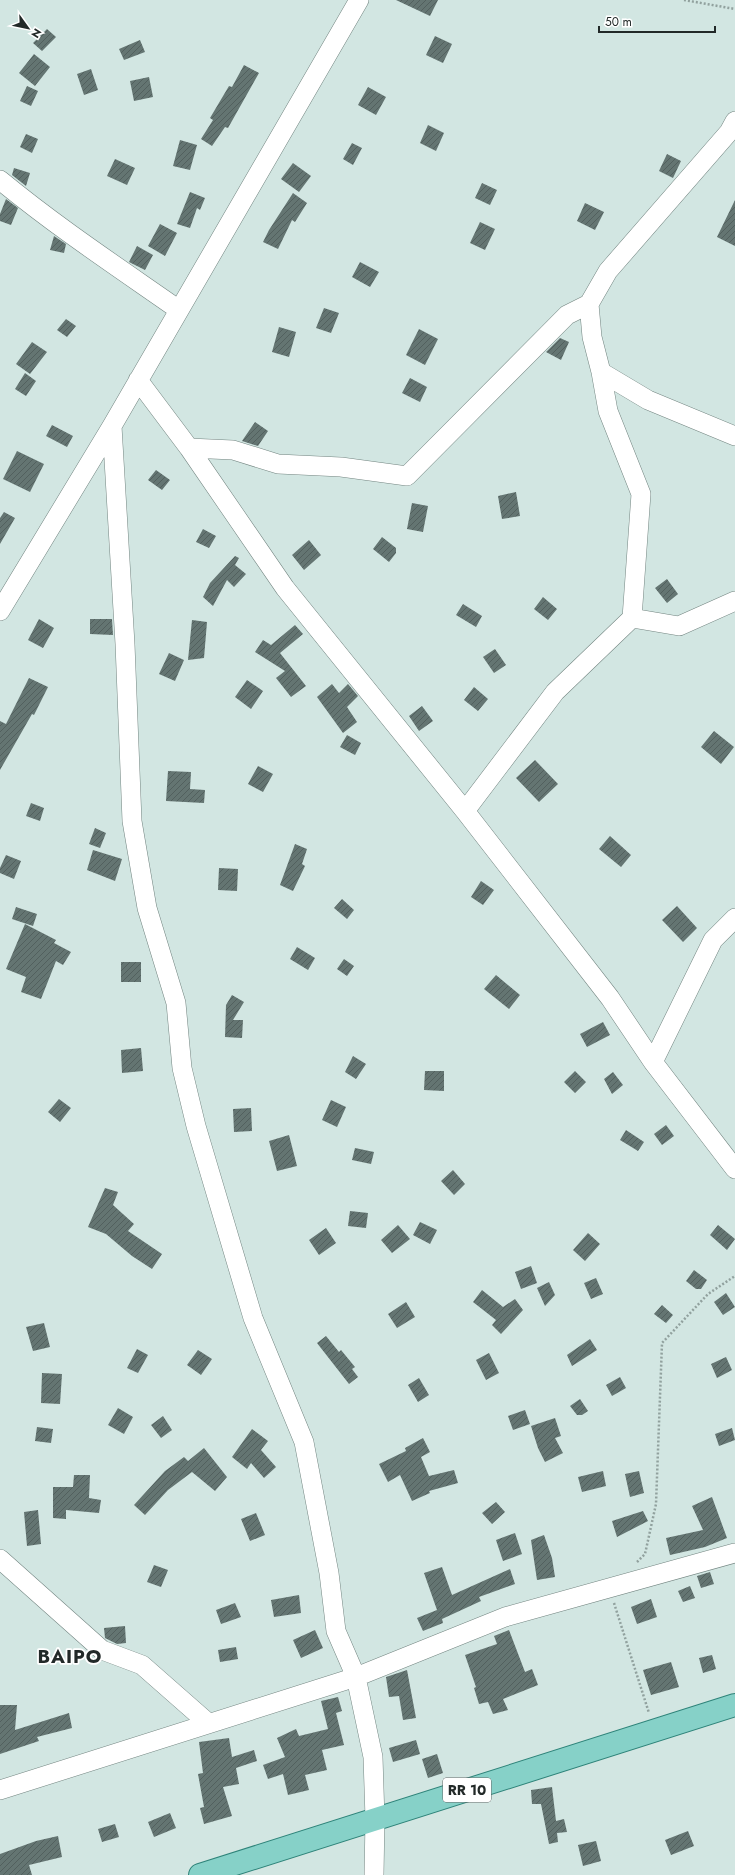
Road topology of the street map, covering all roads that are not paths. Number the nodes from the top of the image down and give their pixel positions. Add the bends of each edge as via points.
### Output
1 (359, 0) edge
2 (735, 121) edge
3 (0, 180) edge
4 (589, 304) junction
5 (180, 310) junction
6 (601, 372) junction
7 (138, 380) junction
8 (112, 426) junction
9 (735, 436) edge
10 (189, 448) junction
11 (735, 601) edge
12 (0, 611) edge
13 (632, 618) junction
14 (465, 812) junction
15 (735, 918) edge
16 (653, 1062) junction
17 (735, 1169) edge
18 (735, 1553) edge
19 (0, 1559) edge
20 (356, 1677) junction
21 (735, 1705) edge
22 (208, 1723) junction
23 (0, 1790) edge
24 (375, 1819) junction
25 (200, 1875) edge
26 (374, 1875) edge

1 - 5 street
2 - 4 street via 729,132 608,271
3 - 5 street via 70,234
4 - 6 street via 592,337
4 - 10 street via 567,315 407,476 341,467 278,464 233,450
5 - 7 street
6 - 9 street via 648,400
6 - 13 street via 608,412 641,494
7 - 8 street
7 - 10 street
8 - 12 street
8 - 20 street via 132,821 147,908 176,1003 182,1068 196,1126 253,1318 304,1442 323,1538 336,1631
10 - 14 street via 285,588
11 - 13 street via 679,626
13 - 14 street via 555,692
14 - 16 street via 610,998
15 - 16 street via 713,940
16 - 17 street
18 - 20 street via 505,1617
19 - 22 street via 102,1650 142,1666
20 - 22 street
20 - 24 street via 373,1758
21 - 24 main road, RR 10
22 - 23 street
24 - 25 main road, RR 10
24 - 26 street

